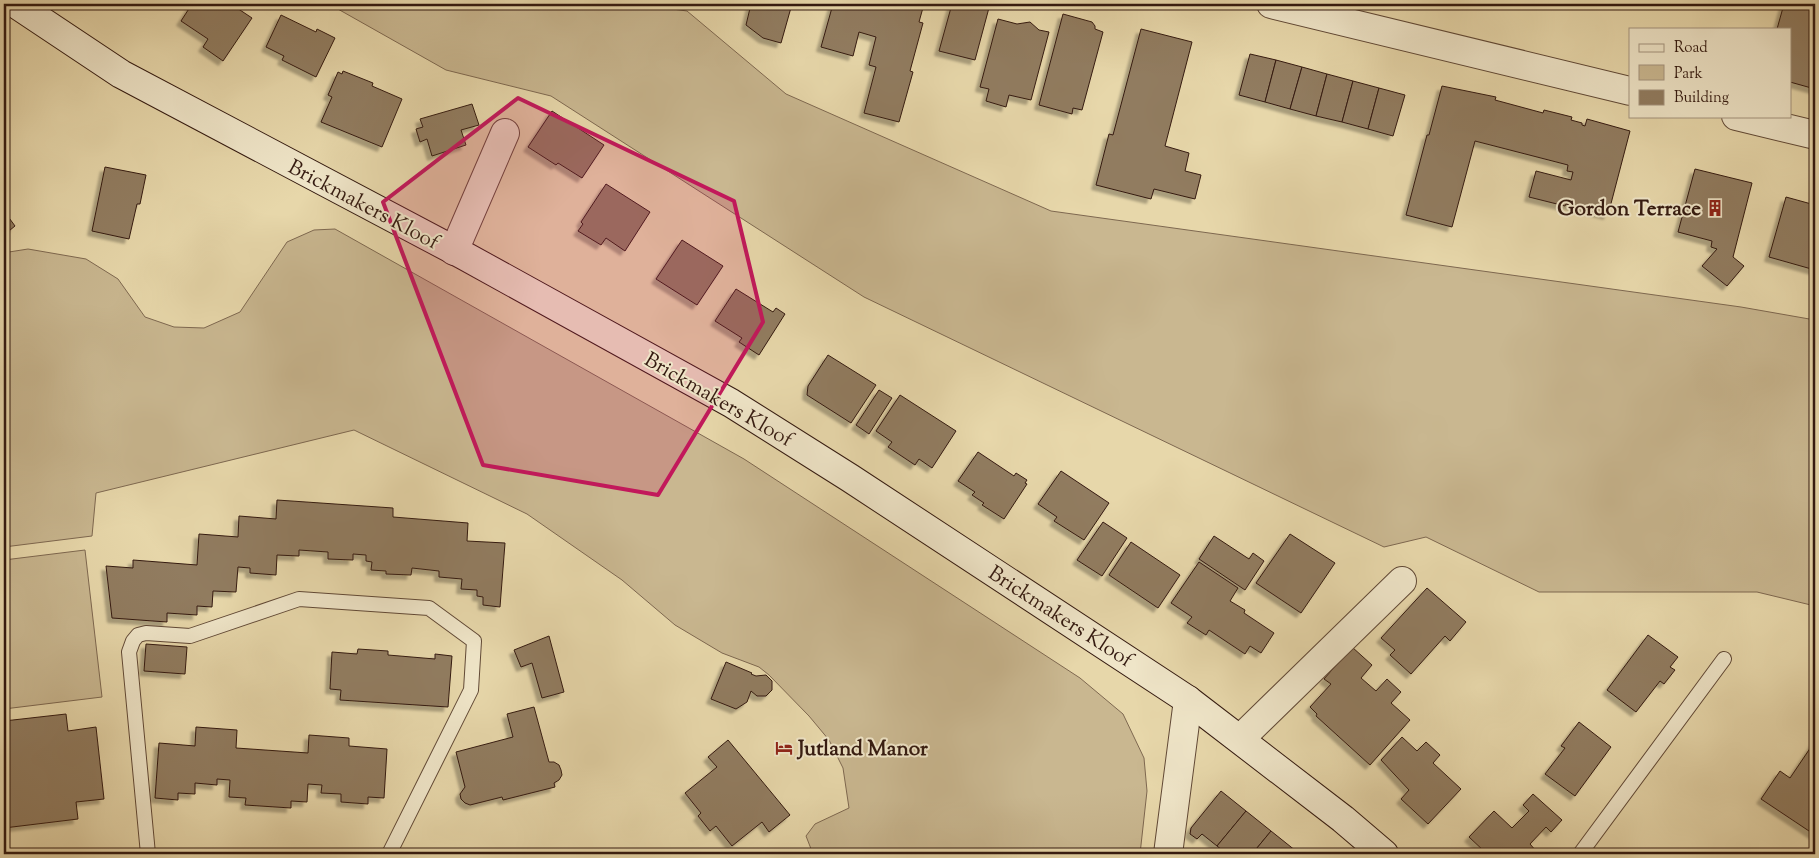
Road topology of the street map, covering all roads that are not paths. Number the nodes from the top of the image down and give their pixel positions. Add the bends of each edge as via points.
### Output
1 (16, 4) edge
2 (1271, 4) edge
3 (1629, 91) edge
4 (1744, 118) edge
5 (505, 133) dead end
6 (1815, 135) edge
7 (454, 250) junction
8 (1402, 581) dead end
9 (1724, 659) dead end
10 (1188, 700) junction
11 (1240, 739) junction
12 (148, 854) edge
13 (389, 854) edge
14 (1168, 854) edge
15 (1384, 854) edge
16 (1580, 854) edge

1 - 7 street, Brickmakers Kloof via 121,74
2 - 3 street
4 - 6 street
5 - 7 street
7 - 10 street, Brickmakers Kloof via 739,408
8 - 11 street
9 - 16 lane
10 - 11 street, Brickmakers Kloof
10 - 14 street
11 - 15 street, Brickmakers Kloof
12 - 13 lane via 129,652 133,641 146,633 190,636 299,599 429,608 474,641 471,690

